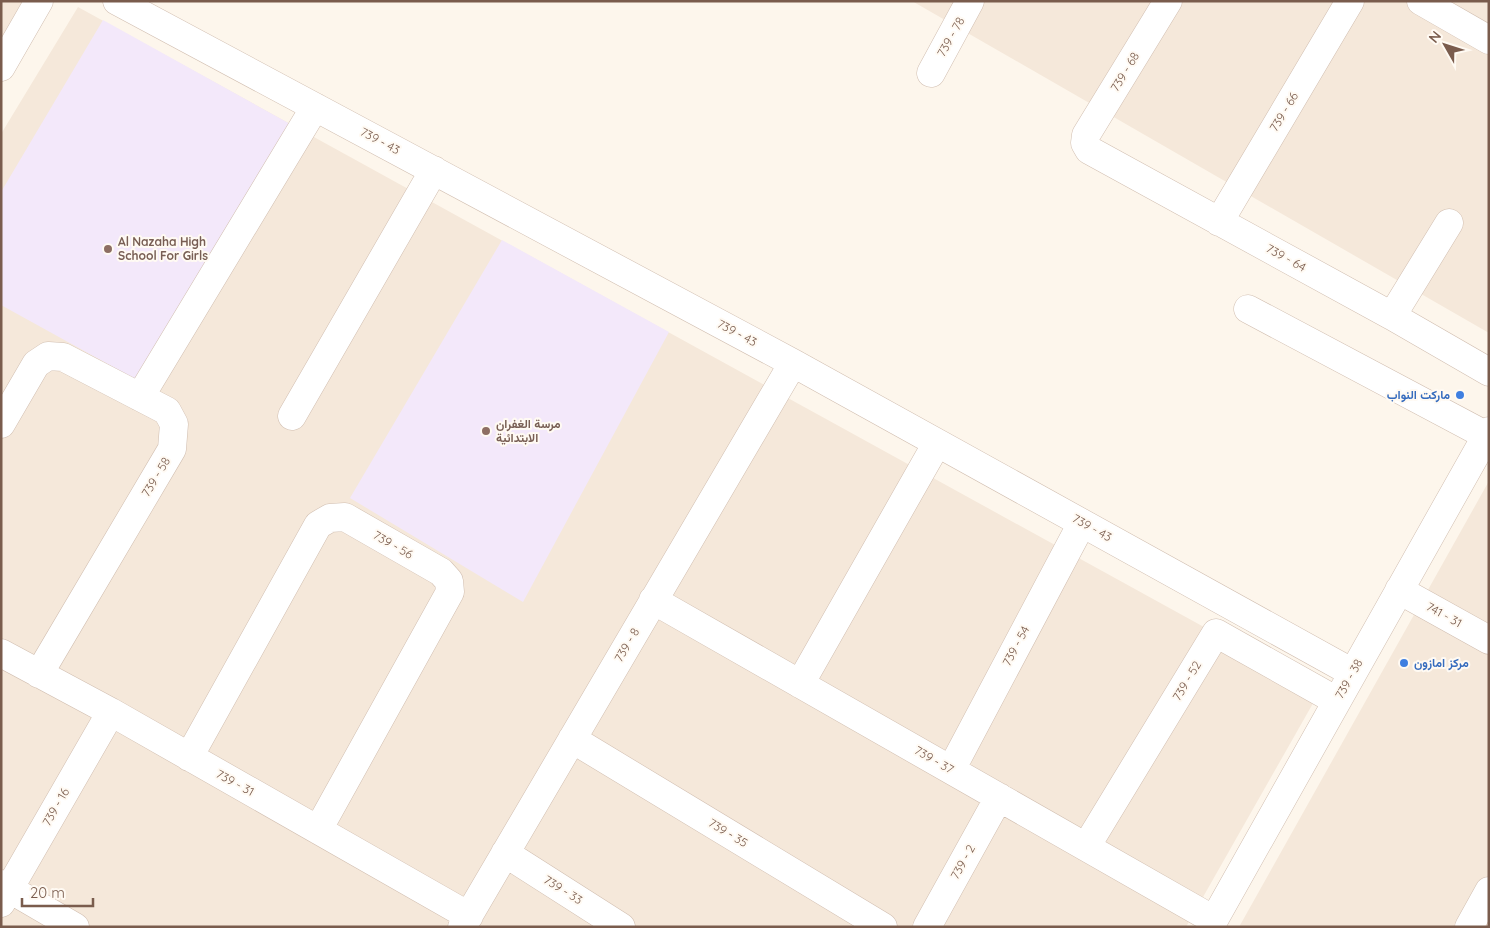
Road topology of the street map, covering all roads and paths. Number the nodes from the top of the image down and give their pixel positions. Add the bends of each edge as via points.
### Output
1 (39, 1) edge
2 (117, 1) edge
3 (970, 1) edge
4 (1168, 1) edge
5 (1350, 1) edge
6 (1421, 1) edge
7 (1485, 31) edge
8 (1, 66) edge
9 (931, 72) dead end
10 (316, 106) junction
11 (1085, 143) joint
12 (434, 170) junction
13 (1219, 222) junction
14 (1449, 223) dead end
15 (1248, 309) dead end
16 (1392, 316) junction
17 (792, 363) junction
18 (1489, 372) edge
19 (140, 397) junction
20 (292, 416) dead end
21 (1, 424) edge
22 (1488, 434) edge
23 (937, 443) junction
24 (1082, 523) junction
25 (1399, 590) junction
26 (653, 600) junction
27 (1489, 640) edge
28 (1, 653) edge
29 (1353, 673) junction
30 (39, 674) junction
31 (800, 684) junction
32 (1338, 701) junction
33 (111, 712) junction
34 (572, 739) junction
35 (189, 757) junction
36 (951, 770) junction
37 (999, 797) junction
38 (318, 830) junction
39 (1086, 847) junction
40 (505, 853) junction
41 (1489, 890) edge
42 (4, 892) edge
43 (465, 921) edge
44 (1212, 923) edge
45 (75, 927) edge
46 (621, 927) edge
47 (883, 927) edge
48 (927, 927) edge
49 (1469, 927) edge

1 - 8 street
2 - 10 street, 739 - 43
3 - 9 street, 739 - 78
4 - 11 street, 739 - 68 via 1086,135
5 - 13 street, 739 - 66
6 - 7 street
10 - 12 street, 739 - 43
10 - 19 street
11 - 13 street, 739 - 64 via 1089,150
12 - 17 street, 739 - 43
12 - 20 street
13 - 16 street, 739 - 64
14 - 16 street
15 - 22 street
16 - 18 street, 739 - 64
17 - 23 street, 739 - 43
17 - 26 street, 739 - 8
19 - 21 street, 739 - 58 via 63,356 48,356 36,364
19 - 30 street, 739 - 58 via 167,412 174,424 172,449
22 - 25 street, 739 - 38
23 - 24 street, 739 - 43
23 - 31 street
24 - 29 street, 739 - 43
24 - 36 street, 739 - 54
25 - 27 street, 741 - 31
25 - 29 street, 739 - 38
26 - 31 street, 739 - 37
26 - 34 street, 739 - 8
28 - 30 street, 739 - 31
29 - 32 street, 739 - 38
30 - 33 street, 739 - 31
31 - 36 street, 739 - 37
32 - 39 street, 739 - 52 via 1216,634
32 - 44 street, 739 - 38
33 - 35 street, 739 - 31
33 - 42 street, 739 - 16
34 - 40 street, 739 - 8
34 - 47 street, 739 - 35
35 - 38 street, 739 - 31
35 - 38 street, 739 - 56 via 318,525 330,518 345,517 441,572 449,582 450,592
36 - 37 street, 739 - 37
37 - 39 street, 739 - 37
37 - 48 street, 739 - 2
38 - 43 street, 739 - 31
39 - 44 street, 739 - 37
40 - 43 street, 739 - 8
40 - 46 street, 739 - 33
41 - 49 street
42 - 45 street

